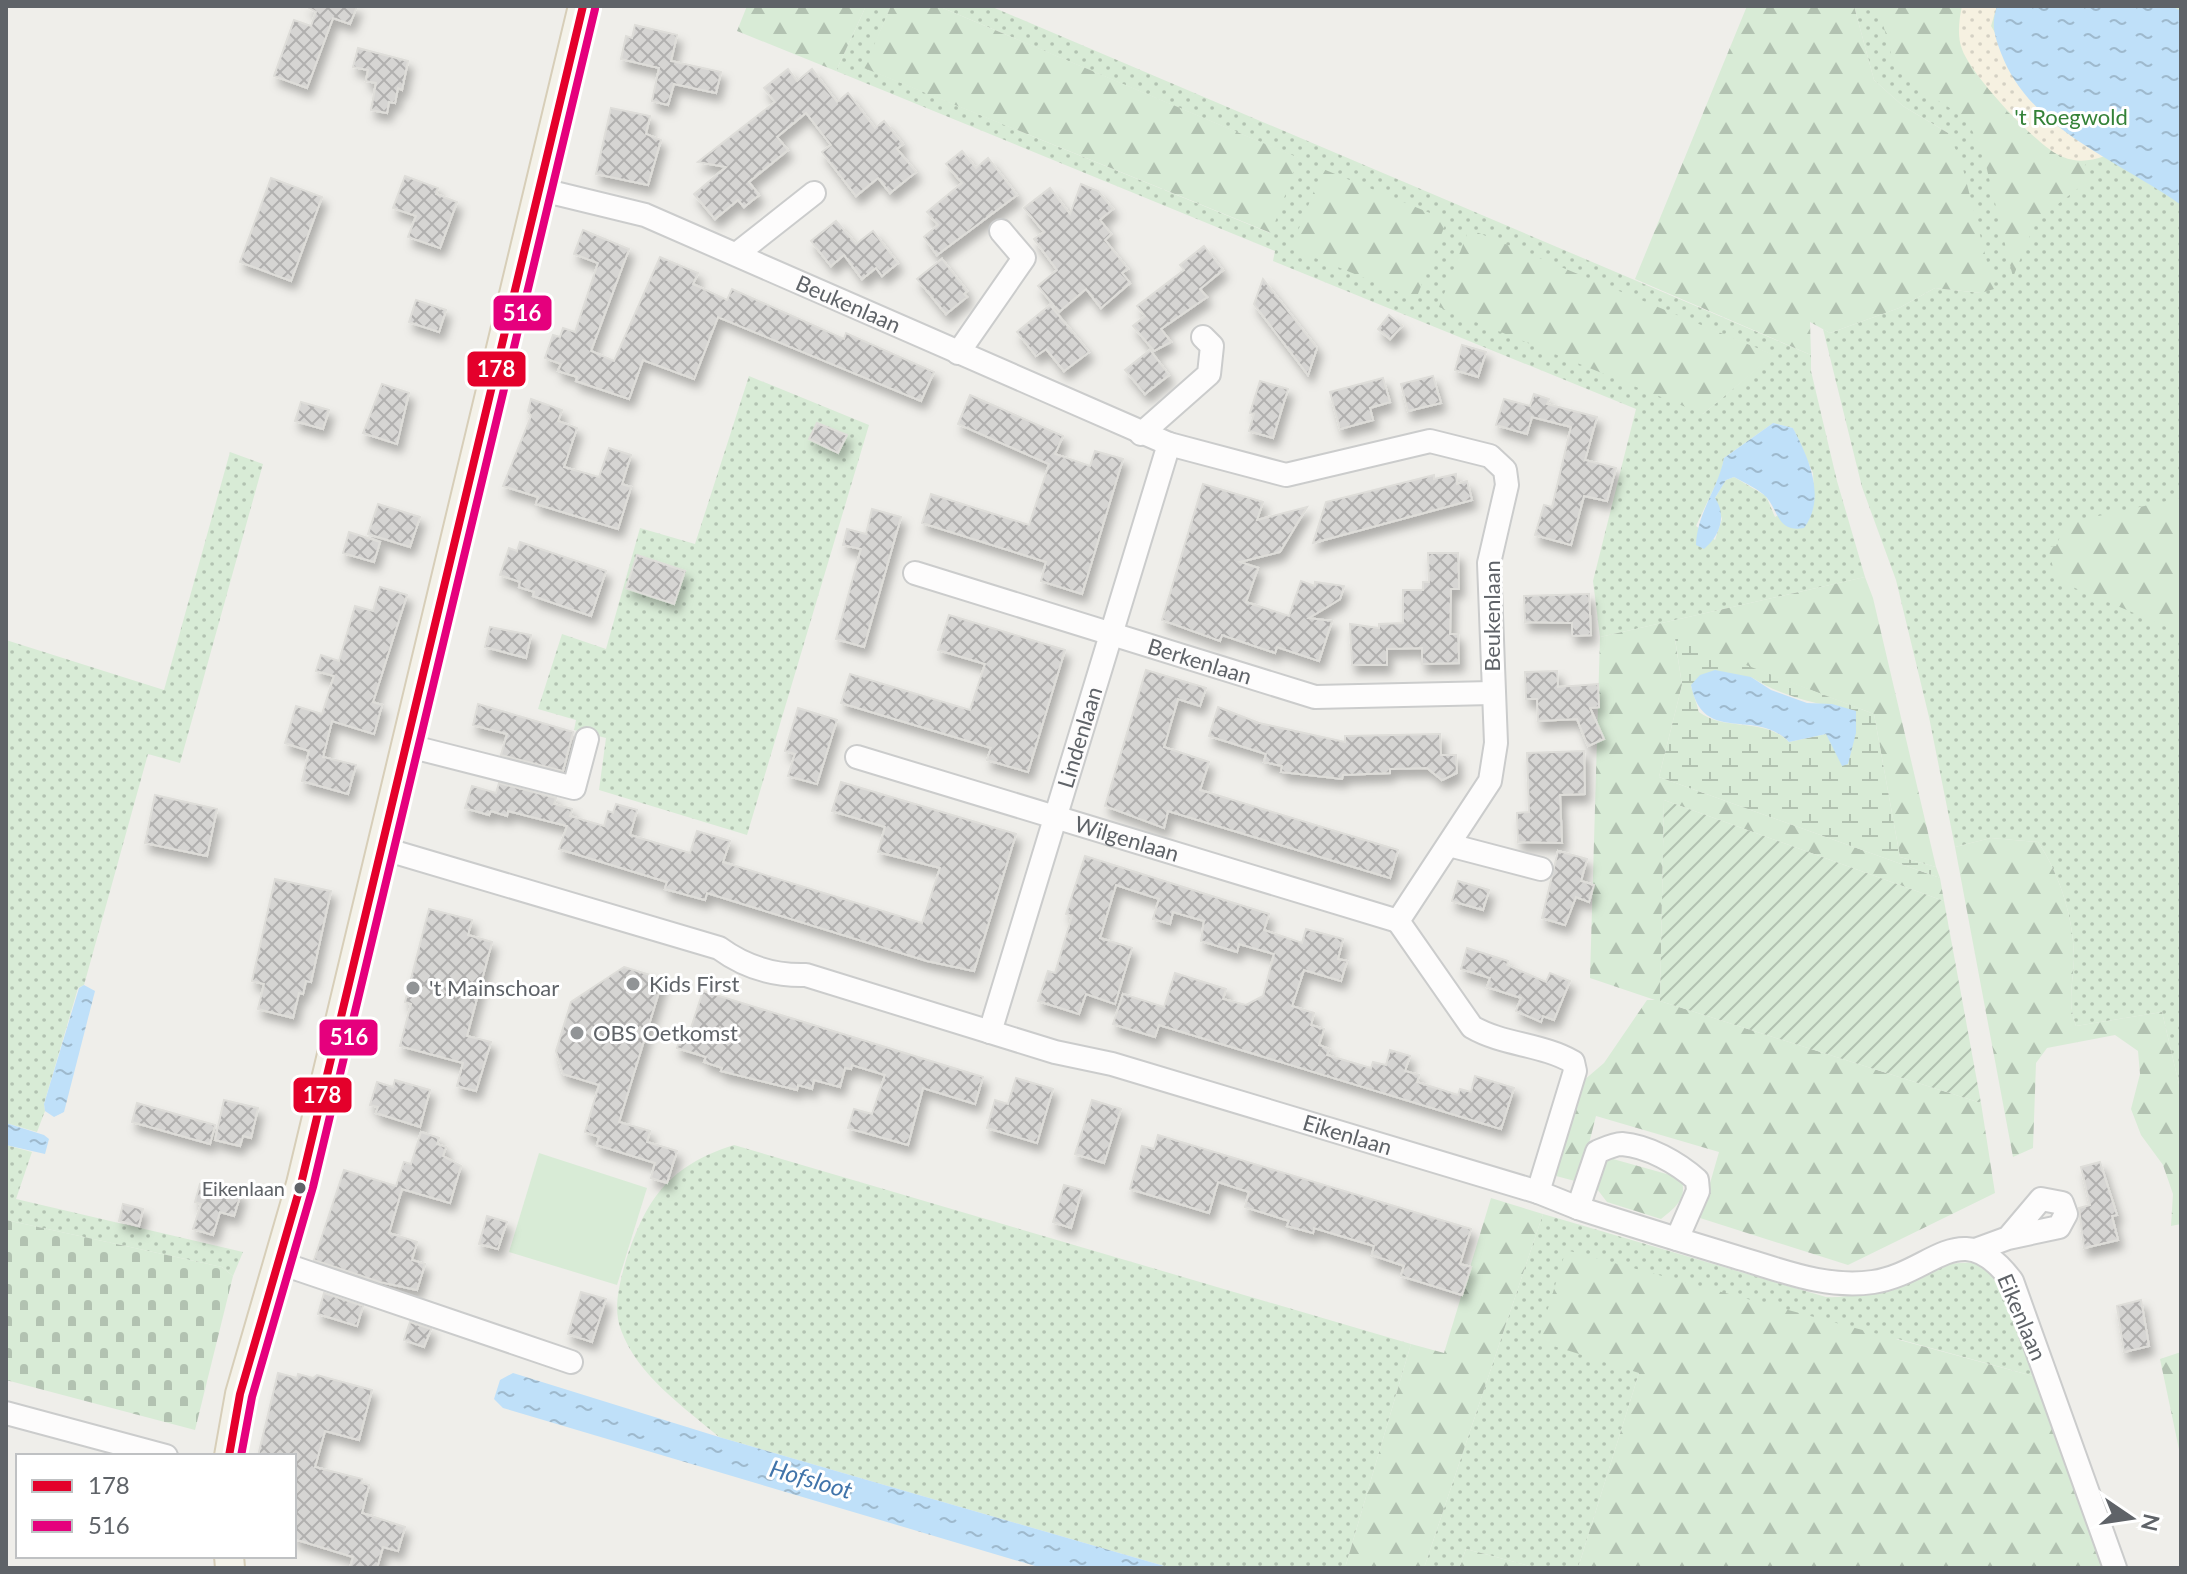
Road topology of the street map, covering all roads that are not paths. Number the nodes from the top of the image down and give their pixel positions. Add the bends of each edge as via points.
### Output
1 (583, 6) edge
2 (538, 189) junction
3 (814, 193) dead end
4 (1001, 231) dead end
5 (738, 253) junction
6 (1203, 337) dead end
7 (958, 353) junction
8 (1141, 434) junction
9 (1169, 444) junction
10 (915, 573) dead end
11 (1110, 633) junction
12 (1492, 693) junction
13 (587, 739) dead end
14 (405, 745) junction
15 (857, 757) dead end
16 (1054, 818) junction
17 (1449, 845) junction
18 (381, 848) junction
19 (1541, 869) dead end
20 (1398, 921) junction
21 (990, 1032) junction
22 (1538, 1192) junction
23 (1578, 1208) junction
24 (2008, 1238) dead end
25 (1677, 1239) junction
26 (1978, 1249) junction
27 (277, 1262) junction
28 (571, 1362) dead end
29 (6, 1413) edge
30 (159, 1454) edge
31 (229, 1454) edge
32 (2115, 1568) edge

1 - 2 main road
2 - 5 street, Beukenlaan via 645,215
2 - 14 main road
3 - 5 street
4 - 7 street via 1024,258
5 - 7 street, Beukenlaan
6 - 8 street via 1212,346 1209,374
7 - 8 street, Beukenlaan
8 - 9 street, Beukenlaan
9 - 11 street, Lindenlaan
9 - 12 street, Beukenlaan via 1286,475 1430,441 1490,456 1505,470 1507,485 1489,563
10 - 11 street, Berkenlaan
11 - 12 street, Berkenlaan via 1315,697
11 - 16 street, Lindenlaan
12 - 17 street, Beukenlaan via 1496,743 1490,781
13 - 14 street via 574,788
14 - 18 main road
15 - 16 street, Wilgenlaan
16 - 20 street, Wilgenlaan
16 - 21 street, Lindenlaan
17 - 19 street
17 - 20 street, Beukenlaan
18 - 21 street, Eikenlaan via 719,948 739,963 783,976 806,975
18 - 27 main road via 301,1184
20 - 22 street via 1472,1027 1573,1062 1575,1071
21 - 22 street, Eikenlaan
22 - 23 street, Eikenlaan
23 - 25 street, Eikenlaan
23 - 25 street via 1597,1152 1621,1144 1655,1154 1680,1164 1697,1180 1698,1191
24 - 26 street
25 - 26 street, Eikenlaan via 1824,1283 1876,1282 1959,1248
26 - 32 street, Eikenlaan via 1997,1261 2012,1281
27 - 28 street
27 - 31 main road via 240,1394
29 - 30 street

